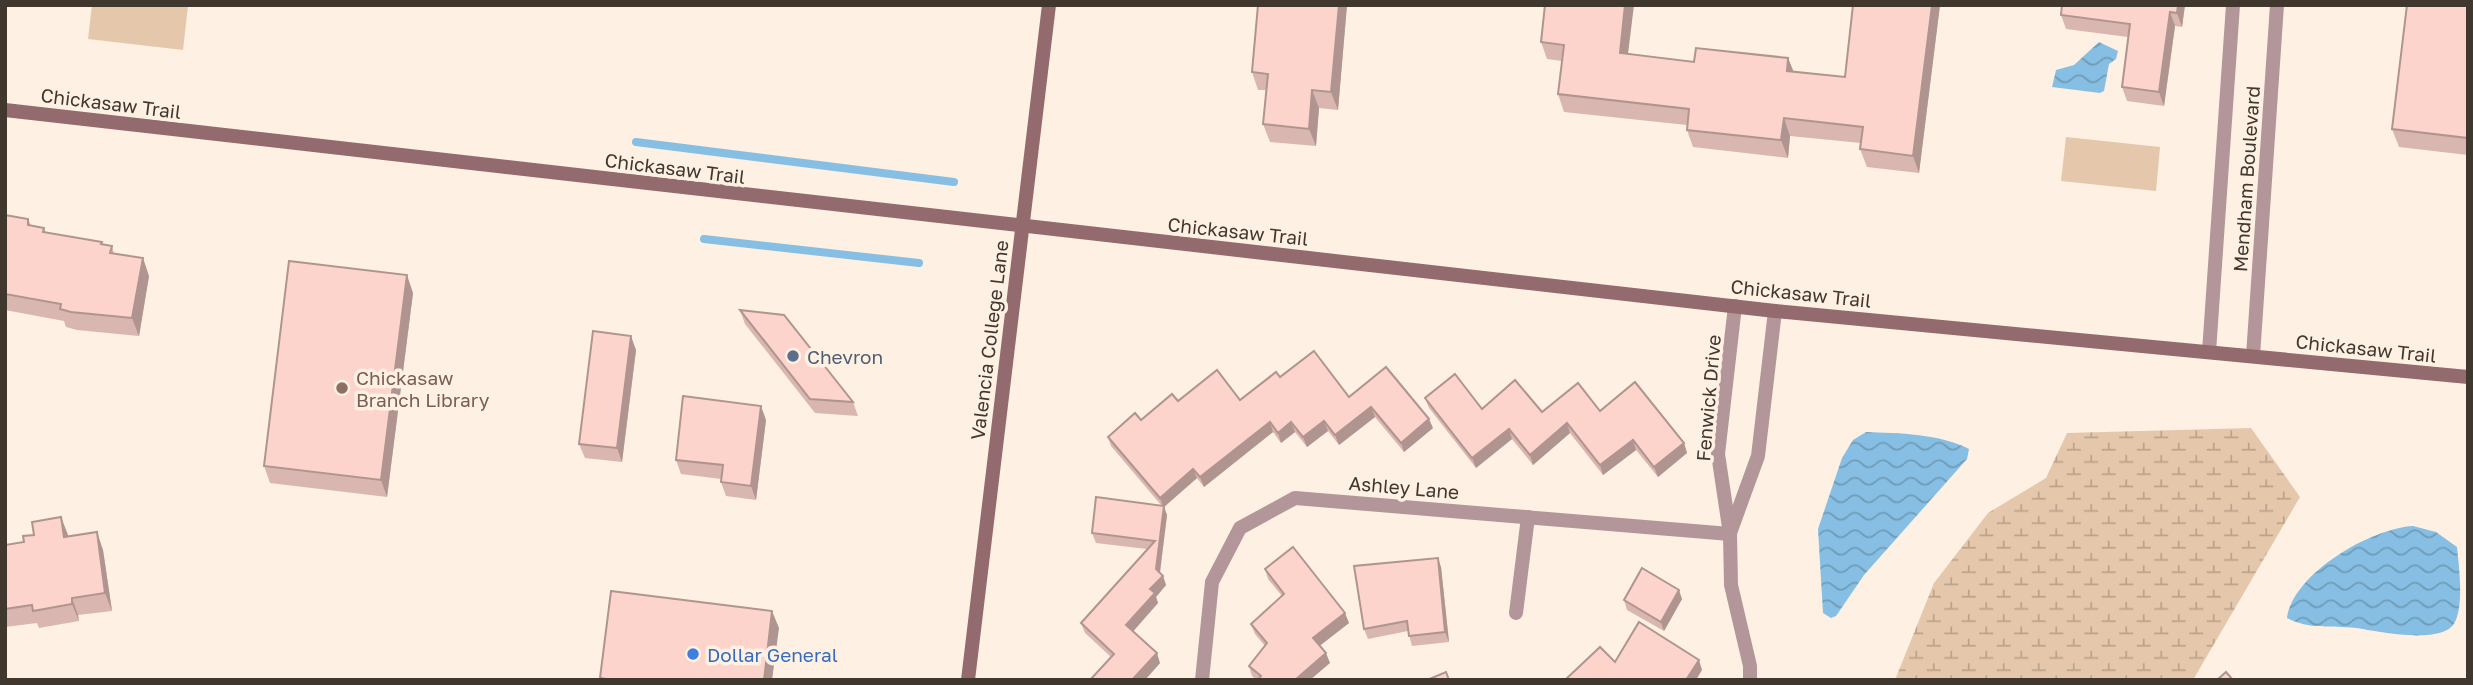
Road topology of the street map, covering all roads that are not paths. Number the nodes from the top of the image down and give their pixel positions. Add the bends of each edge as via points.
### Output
1 (1049, 5) edge
2 (2234, 5) edge
3 (2277, 5) edge
4 (5, 110) edge
5 (1021, 228) junction
6 (1735, 306) junction
7 (1775, 311) junction
8 (2209, 352) junction
9 (2253, 356) junction
10 (2468, 377) edge
11 (1528, 517) junction
12 (1730, 534) junction
13 (1516, 613) dead end
14 (968, 680) edge
15 (1202, 680) edge
16 (1750, 680) edge

1 - 5 street, Valencia College Lane
2 - 8 street, Mendham Boulevard
3 - 9 street, Mendham Boulevard
4 - 5 street, Chickasaw Trail
5 - 6 street, Chickasaw Trail
5 - 14 street, Valencia College Lane
6 - 7 street, Chickasaw Trail
6 - 12 street, Fenwick Drive via 1718,454
7 - 8 street, Chickasaw Trail
7 - 12 street, Fenwick Drive via 1758,456
8 - 9 street, Chickasaw Trail
9 - 10 street, Chickasaw Trail
11 - 12 street, Ashley Lane
11 - 13 street
11 - 15 street, Ashley Lane via 1295,498 1240,528 1212,582
12 - 16 street, Fenwick Drive via 1731,585

